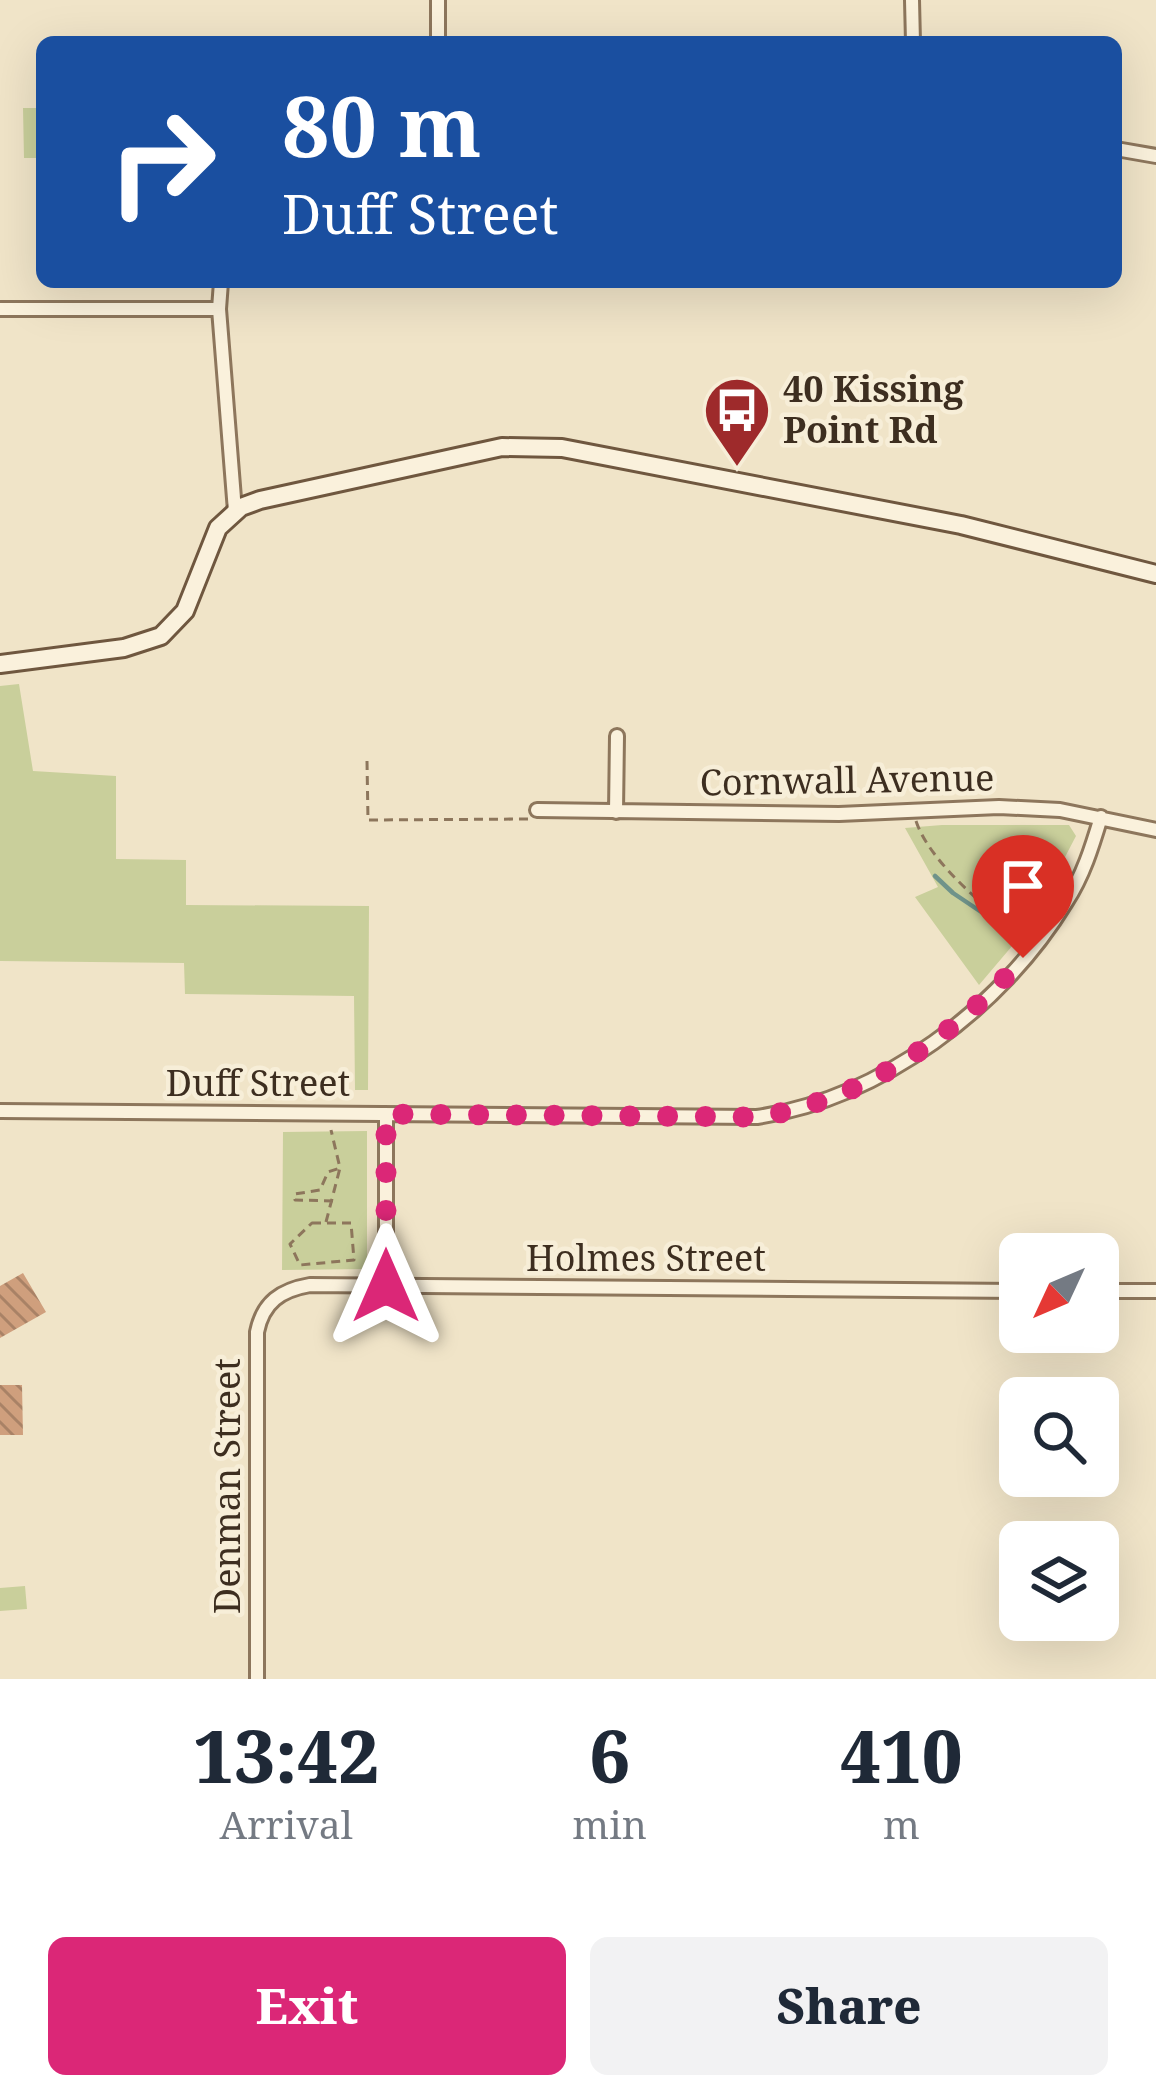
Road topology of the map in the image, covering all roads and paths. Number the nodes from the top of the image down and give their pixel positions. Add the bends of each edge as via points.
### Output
1 (438, 0) edge
2 (913, 0) edge
3 (438, 36) edge
4 (913, 36) edge
5 (1122, 149) edge
6 (1156, 156) edge
7 (221, 288) edge
8 (0, 309) edge
9 (219, 310) junction
10 (236, 511) junction
11 (1156, 574) edge
12 (0, 664) edge
13 (617, 736) dead end
14 (367, 761) dead end
15 (537, 810) joint
16 (912, 810) junction
17 (616, 812) junction
18 (1101, 818) junction
19 (1156, 830) edge
20 (1024, 937) dead end
21 (0, 1112) edge
22 (386, 1114) junction
23 (332, 1130) dead end
24 (340, 1168) junction
25 (345, 1179) dead end
26 (293, 1184) dead end
27 (337, 1185) junction
28 (295, 1194) junction
29 (333, 1201) junction
30 (326, 1223) junction
31 (386, 1286) junction
32 (999, 1291) edge
33 (1119, 1291) edge
34 (1156, 1292) edge
35 (273, 1299) joint
36 (257, 1679) edge

1 - 3 street
2 - 4 street
5 - 6 street
7 - 9 street
8 - 9 street
9 - 10 street
10 - 11 main road via 367,474 530,445 941,521
10 - 12 main road via 218,529 185,611 161,636
13 - 17 street
14 - 15 path via 368,820 532,819
15 - 17 street, Cornwall Avenue
16 - 17 street, Cornwall Avenue
16 - 18 street, Cornwall Avenue via 999,807
16 - 20 path via 956,877
18 - 19 street, Cornwall Avenue
18 - 22 street, Duff Street via 1064,906 1001,984 920,1052 818,1103 757,1117
21 - 22 street, Duff Street
22 - 31 street
23 - 24 path
24 - 27 path
24 - 28 path via 328,1172 320,1190
25 - 27 path
26 - 28 path
27 - 29 path
28 - 29 path
29 - 30 path
30 - 30 path via 351,1223 354,1260 300,1265 290,1244 312,1223
31 - 32 street, Holmes Street
31 - 35 street, Holmes Street via 310,1286
33 - 34 street
35 - 36 street, Denman Street via 257,1332

